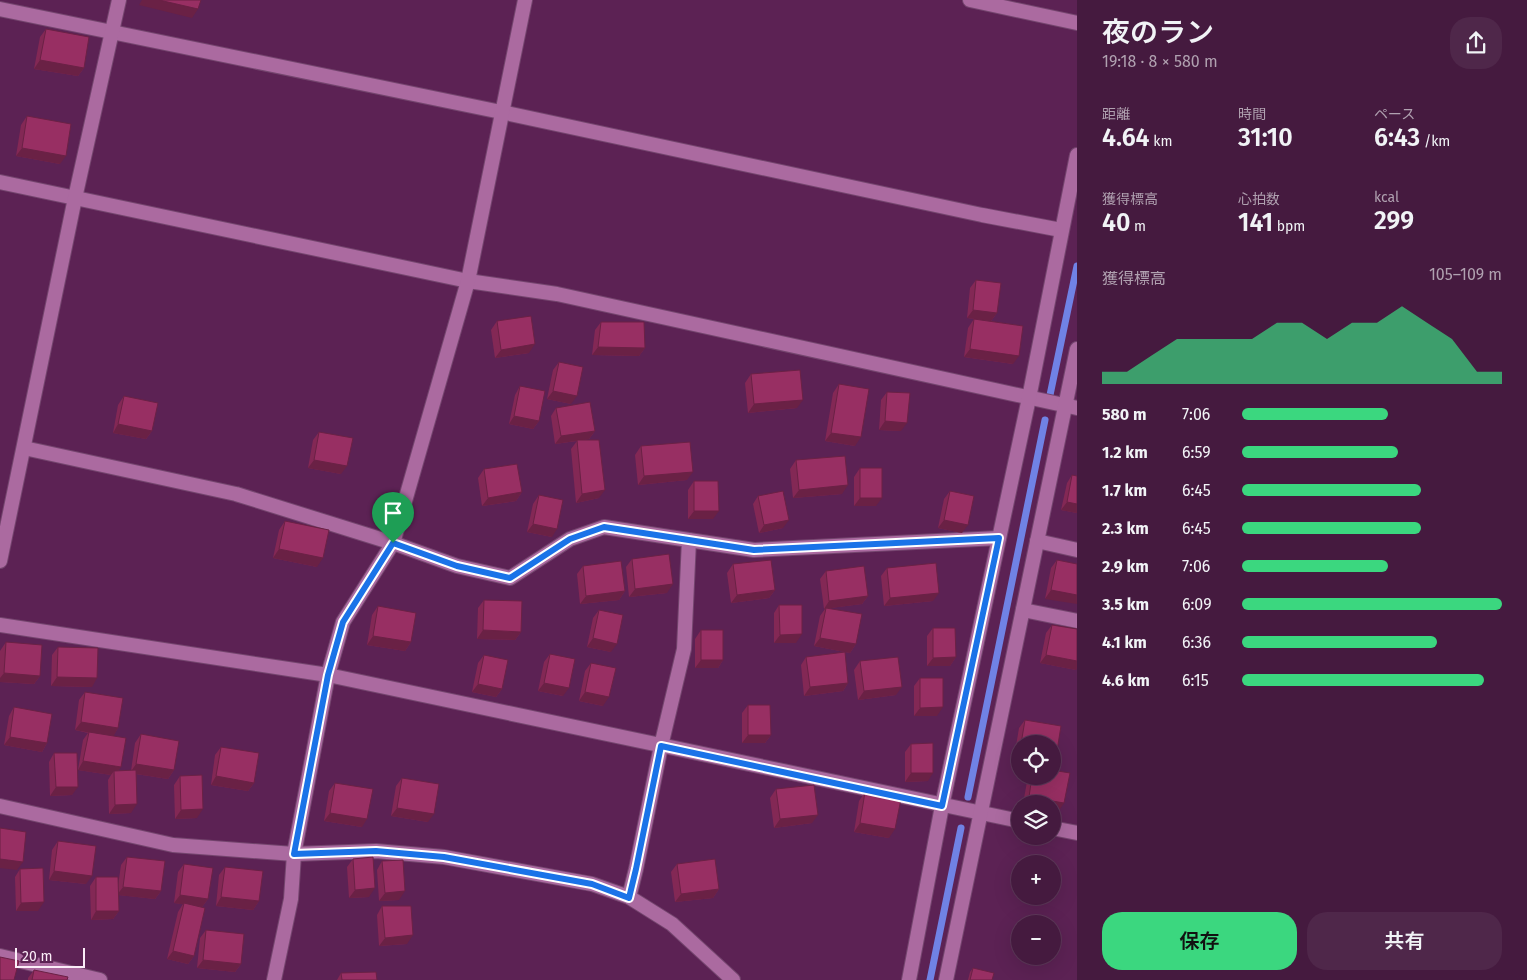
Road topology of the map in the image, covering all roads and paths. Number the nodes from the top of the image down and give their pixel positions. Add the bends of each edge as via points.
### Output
1 (119, 0) edge
2 (525, 0) edge
3 (970, 0) edge
4 (0, 9) edge
5 (1077, 23) edge
6 (112, 32) junction
7 (501, 112) junction
8 (1077, 155) edge
9 (0, 182) edge
10 (75, 198) junction
11 (1061, 230) junction
12 (468, 281) junction
13 (1077, 349) edge
14 (1029, 398) junction
15 (1071, 407) edge
16 (24, 448) junction
17 (4, 526) edge
18 (999, 538) junction
19 (689, 540) junction
20 (1037, 541) junction
21 (393, 543) junction
22 (1077, 550) edge
23 (0, 561) edge
24 (1023, 610) junction
25 (1077, 622) edge
26 (0, 625) edge
27 (328, 675) junction
28 (661, 746) junction
29 (0, 806) edge
30 (942, 806) junction
31 (981, 814) junction
32 (1011, 820) edge
33 (1061, 830) edge
34 (1077, 833) edge
35 (294, 854) junction
36 (629, 898) junction
37 (0, 956) edge
38 (100, 980) edge
39 (274, 980) edge
40 (733, 980) edge
41 (909, 980) edge
42 (946, 980) edge

1 - 6 street
2 - 7 street
3 - 5 street
4 - 6 street
6 - 7 street
6 - 10 street
7 - 11 street
7 - 12 street
8 - 11 street
9 - 10 street
10 - 12 street
10 - 16 street
11 - 14 street
12 - 14 street via 557,294
12 - 21 street
13 - 15 street
14 - 15 street
14 - 18 street
15 - 20 street
16 - 17 street
16 - 21 street via 236,494
17 - 23 street
18 - 19 street via 754,550
18 - 30 street
19 - 21 street via 604,527 570,539 510,578 457,566
19 - 28 street via 684,649
20 - 22 street
20 - 24 street
21 - 27 street via 343,622
24 - 25 street
24 - 31 street
26 - 27 street
27 - 28 street
27 - 35 street
28 - 30 street
28 - 36 street
29 - 35 street via 173,845
30 - 31 street
30 - 41 street
31 - 32 street
31 - 42 street
33 - 34 street
35 - 36 street via 376,851 444,857 592,884
35 - 39 street via 291,899
36 - 40 street via 672,924
37 - 38 street

